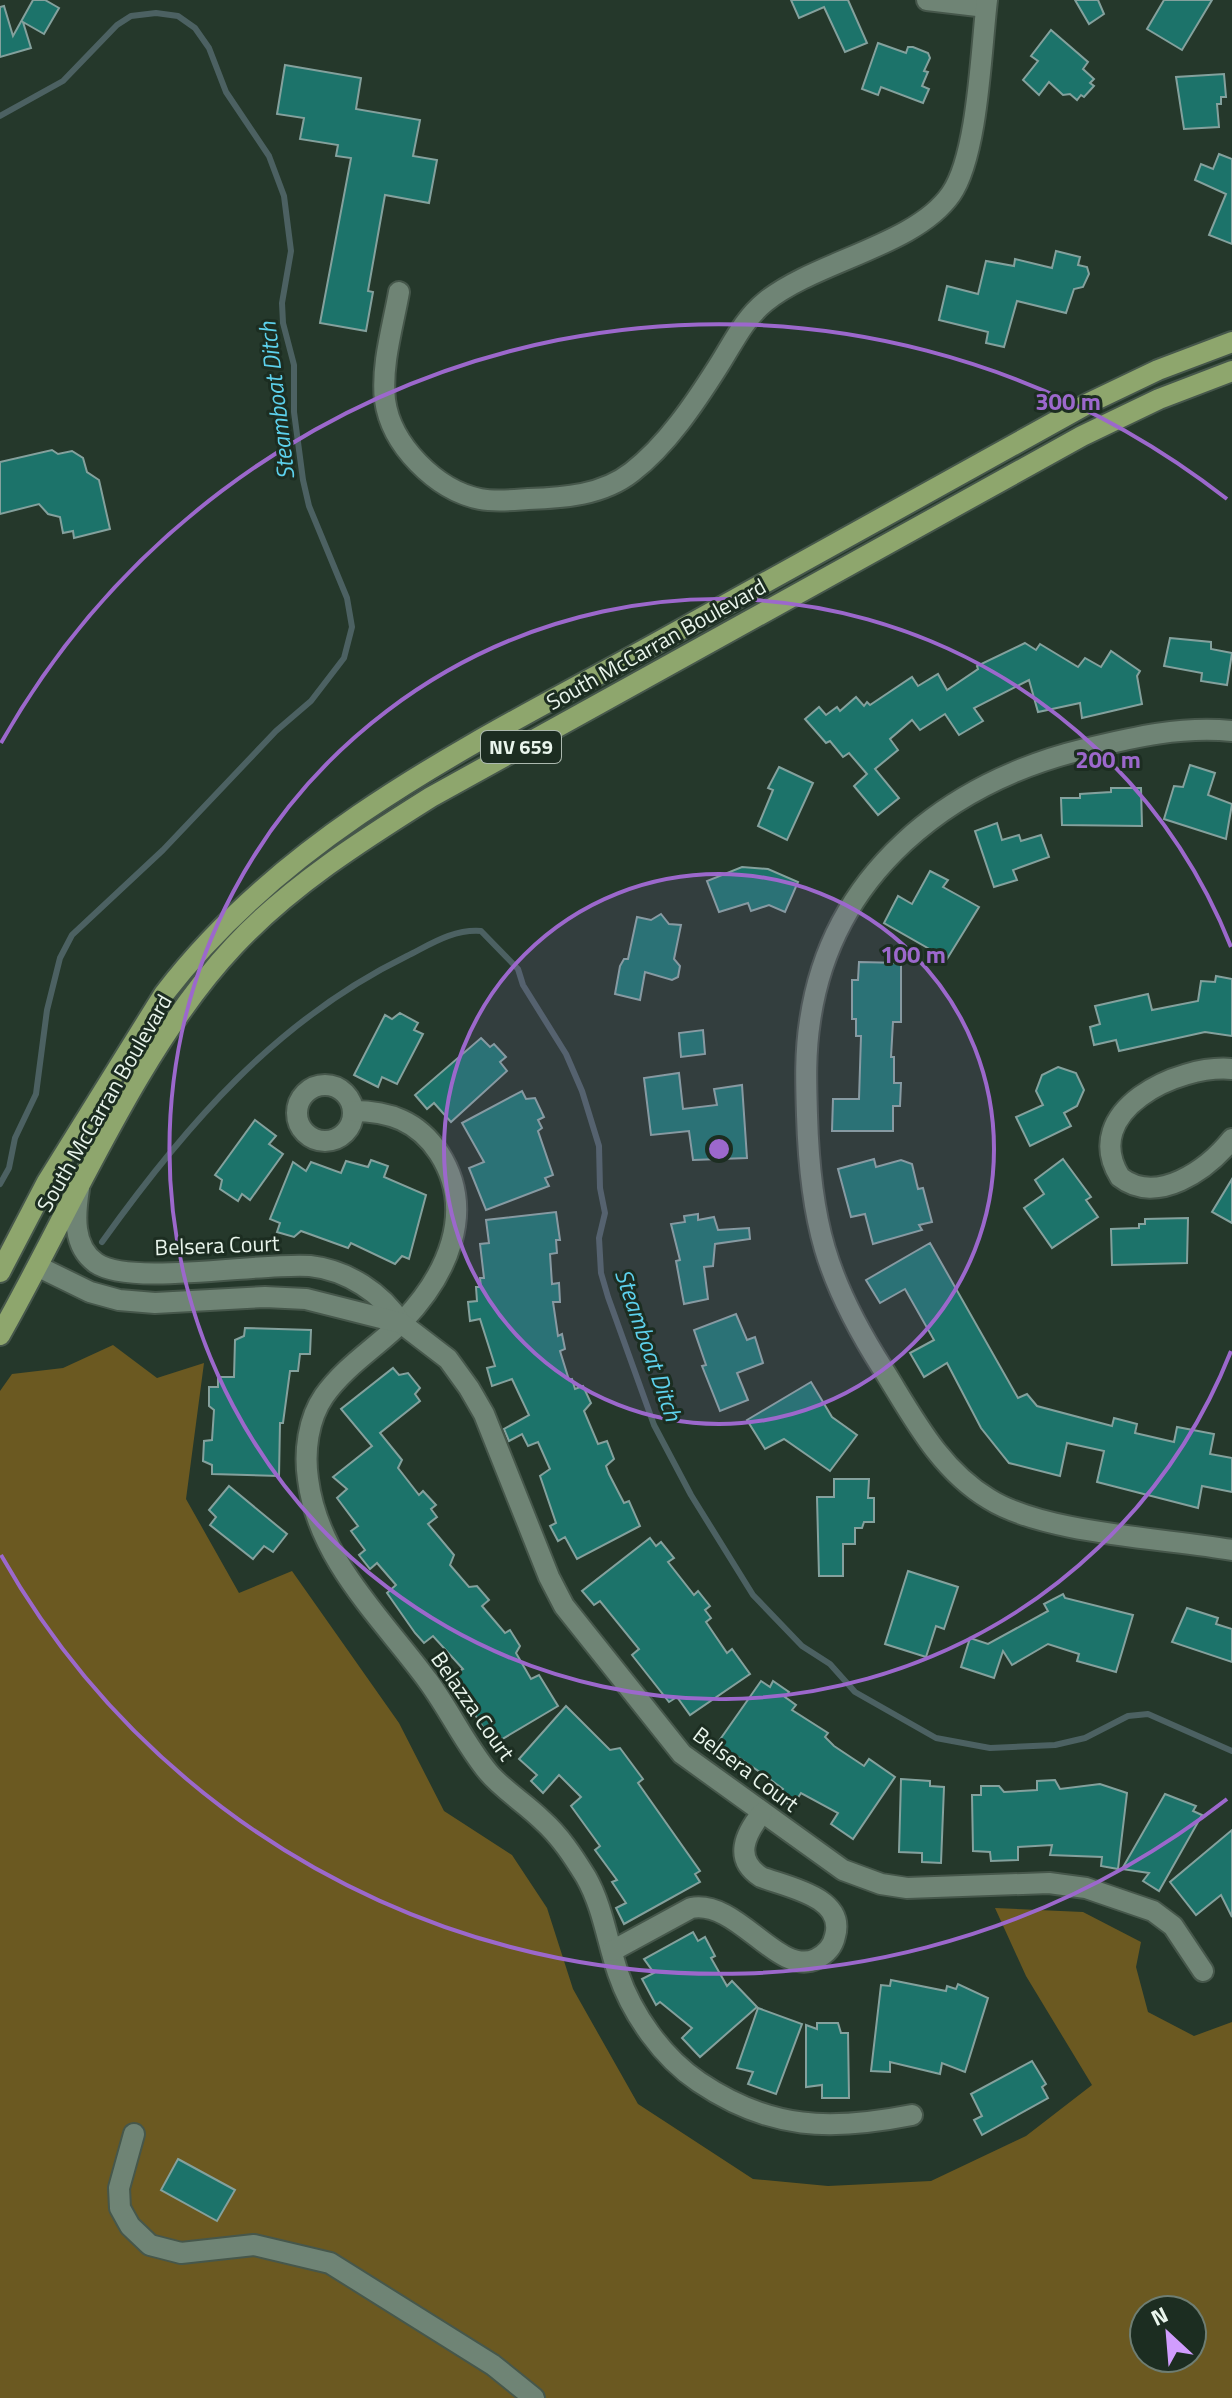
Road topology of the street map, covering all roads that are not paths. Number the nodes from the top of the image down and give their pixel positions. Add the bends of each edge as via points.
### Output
1 (927, 0) edge
2 (986, 4) edge
3 (399, 292) dead end
4 (1232, 342) edge
5 (1232, 371) edge
6 (1232, 731) edge
7 (1232, 1069) edge
8 (353, 1111) dead end
9 (1232, 1139) edge
10 (47, 1182) junction
11 (79, 1189) junction
12 (313, 1266) junction
13 (39, 1267) junction
14 (0, 1272) edge
15 (185, 1272) junction
16 (306, 1299) junction
17 (188, 1302) junction
18 (401, 1323) junction
19 (0, 1335) edge
20 (1232, 1550) edge
21 (762, 1813) junction
22 (612, 1951) junction
23 (1203, 1971) dead end
24 (912, 2115) dead end
25 (134, 2134) dead end
26 (534, 2398) edge

1 - 2 street
2 - 3 street via 967,159 959,181 936,211 798,280 753,312 688,410 629,475 562,498 479,499 427,472 410,454 385,400 385,368
4 - 10 main road, South McCarran Boulevard / NV 659 via 1089,403 368,807 261,888 186,966 143,1022
5 - 11 main road, South McCarran Boulevard / NV 659 via 1082,436 431,797 328,864 233,947 195,995
6 - 20 street via 1180,729 1051,758 990,781 926,821 895,850 848,913 818,983 805,1060 809,1173 824,1254 854,1324 946,1465 991,1501 1031,1518
7 - 9 street via 1194,1071 1150,1090 1116,1122 1110,1152 1129,1185 1154,1188 1201,1169
8 - 18 street, Belazza Court via 389,1114 428,1137 454,1189 454,1240 427,1293
10 - 13 main road via 39,1219
10 - 14 main road, South McCarran Boulevard / NV 659
11 - 13 main road, South McCarran Boulevard / NV 659
11 - 15 street, Belsera Court via 75,1218 83,1248 97,1264
12 - 15 street, Belsera Court
12 - 16 street
12 - 18 street, Belsera Court via 358,1282 381,1297
13 - 17 street, Belsera Court via 119,1300
13 - 19 main road, South McCarran Boulevard / NV 659
15 - 17 street
16 - 17 street, Belsera Court
16 - 18 street, Belsera Court
18 - 21 street, Belsera Court via 448,1359 484,1414 564,1606 682,1754
18 - 22 street, Belazza Court via 338,1379 314,1414 307,1476 314,1512 338,1563 430,1684 481,1763 568,1847 589,1882
21 - 22 street via 747,1832 744,1855 752,1872 831,1909 837,1928 822,1956 796,1962 720,1910 701,1906
21 - 23 street, Belsera Court via 843,1870 881,1884 907,1888 1049,1883 1126,1900 1173,1926
22 - 24 street, Belazza Court via 626,1993 657,2042 696,2080 735,2104 793,2123 836,2127
25 - 26 street via 119,2188 120,2208 150,2245 181,2253 254,2245 330,2263 493,2365

